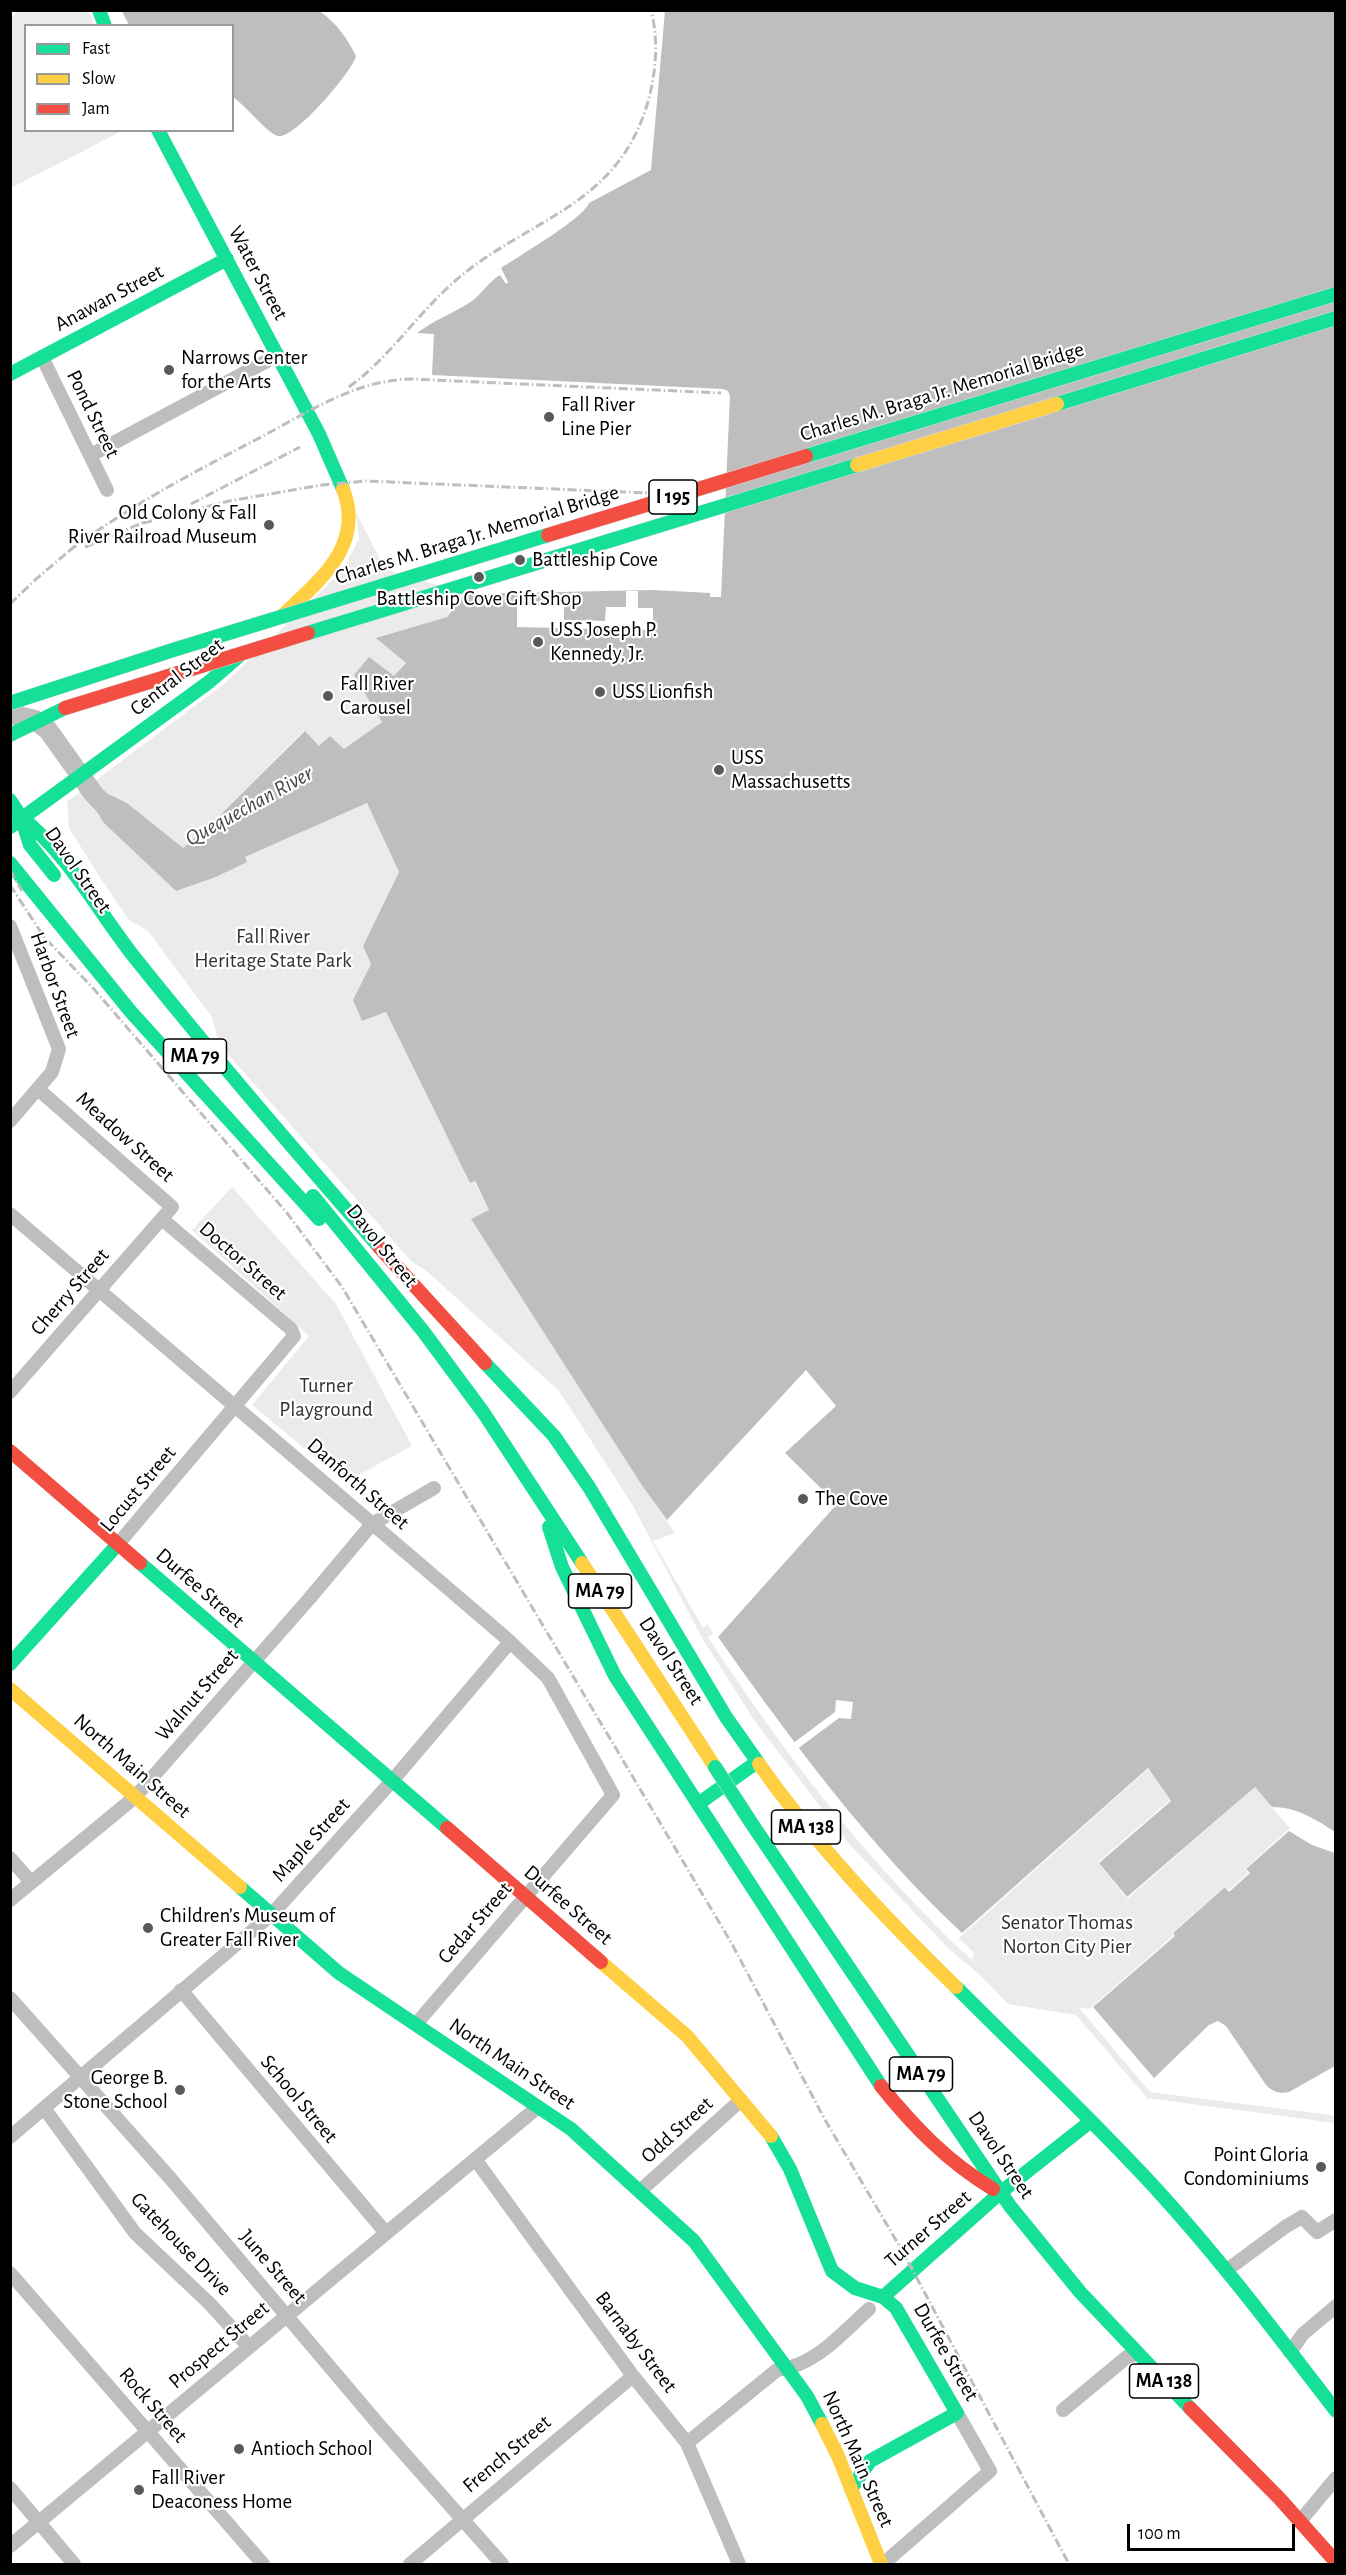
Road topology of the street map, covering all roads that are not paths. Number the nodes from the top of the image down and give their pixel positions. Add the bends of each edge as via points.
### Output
1 (159, 132) edge
2 (227, 259) junction
3 (1335, 294) edge
4 (1335, 318) edge
5 (278, 355) junction
6 (42, 357) junction
7 (10, 374) edge
8 (90, 455) junction
9 (107, 490) dead end
10 (348, 538) joint
11 (10, 703) edge
12 (65, 708) junction
13 (10, 727) edge
14 (10, 735) edge
15 (10, 800) edge
16 (16, 822) edge
17 (10, 863) edge
18 (66, 891) dead end
19 (10, 926) edge
20 (38, 1089) junction
21 (241, 1112) dead end
22 (10, 1121) edge
23 (336, 1197) joint
24 (10, 1214) edge
25 (162, 1219) junction
26 (385, 1283) junction
27 (101, 1289) junction
28 (294, 1337) joint
29 (10, 1392) edge
30 (235, 1407) junction
31 (10, 1451) edge
32 (434, 1488) dead end
33 (539, 1497) junction
34 (372, 1524) junction
35 (118, 1544) junction
36 (510, 1642) junction
37 (254, 1662) junction
38 (10, 1664) edge
39 (10, 1689) edge
40 (757, 1762) junction
41 (392, 1781) junction
42 (613, 1795) joint
43 (135, 1797) junction
44 (698, 1804) junction
45 (10, 1858) edge
46 (31, 1882) junction
47 (526, 1896) junction
48 (10, 1900) edge
49 (272, 1914) junction
50 (181, 1990) junction
51 (10, 1998) edge
52 (416, 2024) junction
53 (79, 2078) junction
54 (741, 2100) junction
55 (538, 2107) junction
56 (44, 2108) junction
57 (1091, 2121) junction
58 (10, 2137) edge
59 (475, 2159) junction
60 (640, 2190) junction
61 (1000, 2193) junction
62 (1335, 2220) edge
63 (386, 2233) junction
64 (1227, 2270) junction
65 (10, 2273) edge
66 (883, 2296) junction
67 (1335, 2306) edge
68 (869, 2309) dead end
69 (287, 2315) junction
70 (249, 2347) junction
71 (1290, 2352) junction
72 (1138, 2354) junction
73 (789, 2369) junction
74 (633, 2376) junction
75 (1063, 2410) dead end
76 (1335, 2411) edge
77 (957, 2413) junction
78 (148, 2431) junction
79 (687, 2443) junction
80 (838, 2456) junction
81 (870, 2461) junction
82 (1335, 2478) edge
83 (10, 2488) edge
84 (851, 2489) junction
85 (462, 2519) junction
86 (1301, 2520) junction
87 (39, 2522) junction
88 (10, 2546) edge
89 (1335, 2562) edge
90 (74, 2565) edge
91 (263, 2565) edge
92 (410, 2565) edge
93 (502, 2565) edge
94 (739, 2565) edge
95 (882, 2565) edge

1 - 2 main road, Water Street
2 - 5 main road, Water Street
2 - 6 main road, Anawan Street
3 - 11 main road, Charles M. Braga Jr. Memorial Bridge / I 195, bridge
4 - 12 main road, Charles M. Braga Jr. Memorial Bridge / I 195, bridge
5 - 8 street
5 - 10 main road, Water Street via 339,476 351,516
6 - 7 main road, Anawan Street
6 - 8 street, Pond Street
8 - 9 street, Pond Street
10 - 16 main road, Central Street via 327,573 209,682
12 - 13 main road, Charles M. Braga Jr. Memorial Bridge / I 195
12 - 14 main road
15 - 16 main road, MA 79
16 - 18 main road, Davol Street / MA 79
16 - 23 main road, Davol Street / MA 79 via 44,835 147,972
17 - 26 main road via 107,984 340,1243
19 - 20 street, Harbor Street via 58,1049 52,1072
20 - 22 street, Harbor Street
20 - 25 street, Meadow Street via 172,1207
21 - 26 main road, Davol Street
23 - 40 main road, Davol Street / MA 138 via 441,1317 541,1420 566,1453 693,1665
24 - 27 street, Danforth Street
25 - 27 street, Cherry Street
25 - 28 street, Doctor Street via 291,1329
26 - 33 main road, Davol Street via 473,1397
27 - 29 street, Cherry Street
27 - 30 street, Danforth Street
28 - 30 street, Locust Street
30 - 34 street, Danforth Street
30 - 35 street, Locust Street
31 - 35 main road, Durfee Street
32 - 34 street, Walnut Street
33 - 44 main road via 562,1567 599,1647
33 - 61 main road, Davol Street / MA 79, bridge
34 - 36 street, Danforth Street
34 - 37 street, Walnut Street
35 - 37 main road, Durfee Street
35 - 38 main road, Locust Street
36 - 41 street, Maple Street
36 - 42 street, Danforth Street via 548,1678
37 - 41 main road, Durfee Street
37 - 43 street, Walnut Street
39 - 43 main road, North Main Street
40 - 44 main road
40 - 57 main road, Davol Street / MA 138 via 815,1838 876,1907
41 - 47 main road, Durfee Street
41 - 49 street, Maple Street
42 - 47 street, Cedar Street
43 - 46 street, Walnut Street
43 - 49 main road, North Main Street
44 - 61 main road via 877,2081 904,2116 970,2176
45 - 46 street
46 - 48 street, Walnut Street
47 - 52 street, Cedar Street
47 - 54 main road, Durfee Street via 687,2036
49 - 50 street, Maple Street
49 - 52 main road, North Main Street via 339,1973
50 - 53 street, Maple Street
50 - 63 street, School Street
51 - 53 street, June Street
52 - 55 main road, North Main Street
53 - 56 street, Maple Street
53 - 69 street, June Street
54 - 60 street, Odd Street
54 - 66 main road, Durfee Street via 783,2155 832,2271 855,2288
55 - 59 street, Prospect Street
55 - 60 main road, North Main Street via 571,2129
56 - 58 street, Maple Street
56 - 70 street, Gatehouse Drive via 135,2233
57 - 61 main road, Turner Street
57 - 64 main road, Davol Street / MA 138
59 - 63 street, Prospect Street
59 - 74 street, Barnaby Street
60 - 73 main road, North Main Street via 707,2256
61 - 66 main road, Turner Street
61 - 72 main road, Davol Street / MA 138 via 1069,2279
62 - 64 street via 1317,2232 1302,2217
63 - 69 street, Prospect Street
64 - 71 main road, Davol Street / MA 138
65 - 78 street, Rock Street
66 - 77 main road, Durfee Street via 896,2308
67 - 71 street via 1303,2334
68 - 73 street via 812,2359
69 - 70 street, Prospect Street
69 - 85 street, June Street
70 - 78 street, Prospect Street
71 - 76 main road, Davol Street / MA 138
72 - 75 street via 1127,2357
72 - 86 main road, Davol Street / MA 138
73 - 79 street via 777,2370
73 - 80 main road, North Main Street via 825,2426
74 - 79 street, Barnaby Street
74 - 85 street, French Street
77 - 81 main road
77 - 95 street, Durfee Street via 990,2471
78 - 87 street, Prospect Street
78 - 91 street, Rock Street
79 - 94 street, Barnaby Street
80 - 81 main road
80 - 84 main road, North Main Street
81 - 84 main road
82 - 86 street
83 - 87 street
84 - 95 main road, North Main Street
85 - 92 street, French Street
85 - 93 street, June Street
86 - 89 main road, Davol Street / MA 138
87 - 88 street, Prospect Street
87 - 90 street

